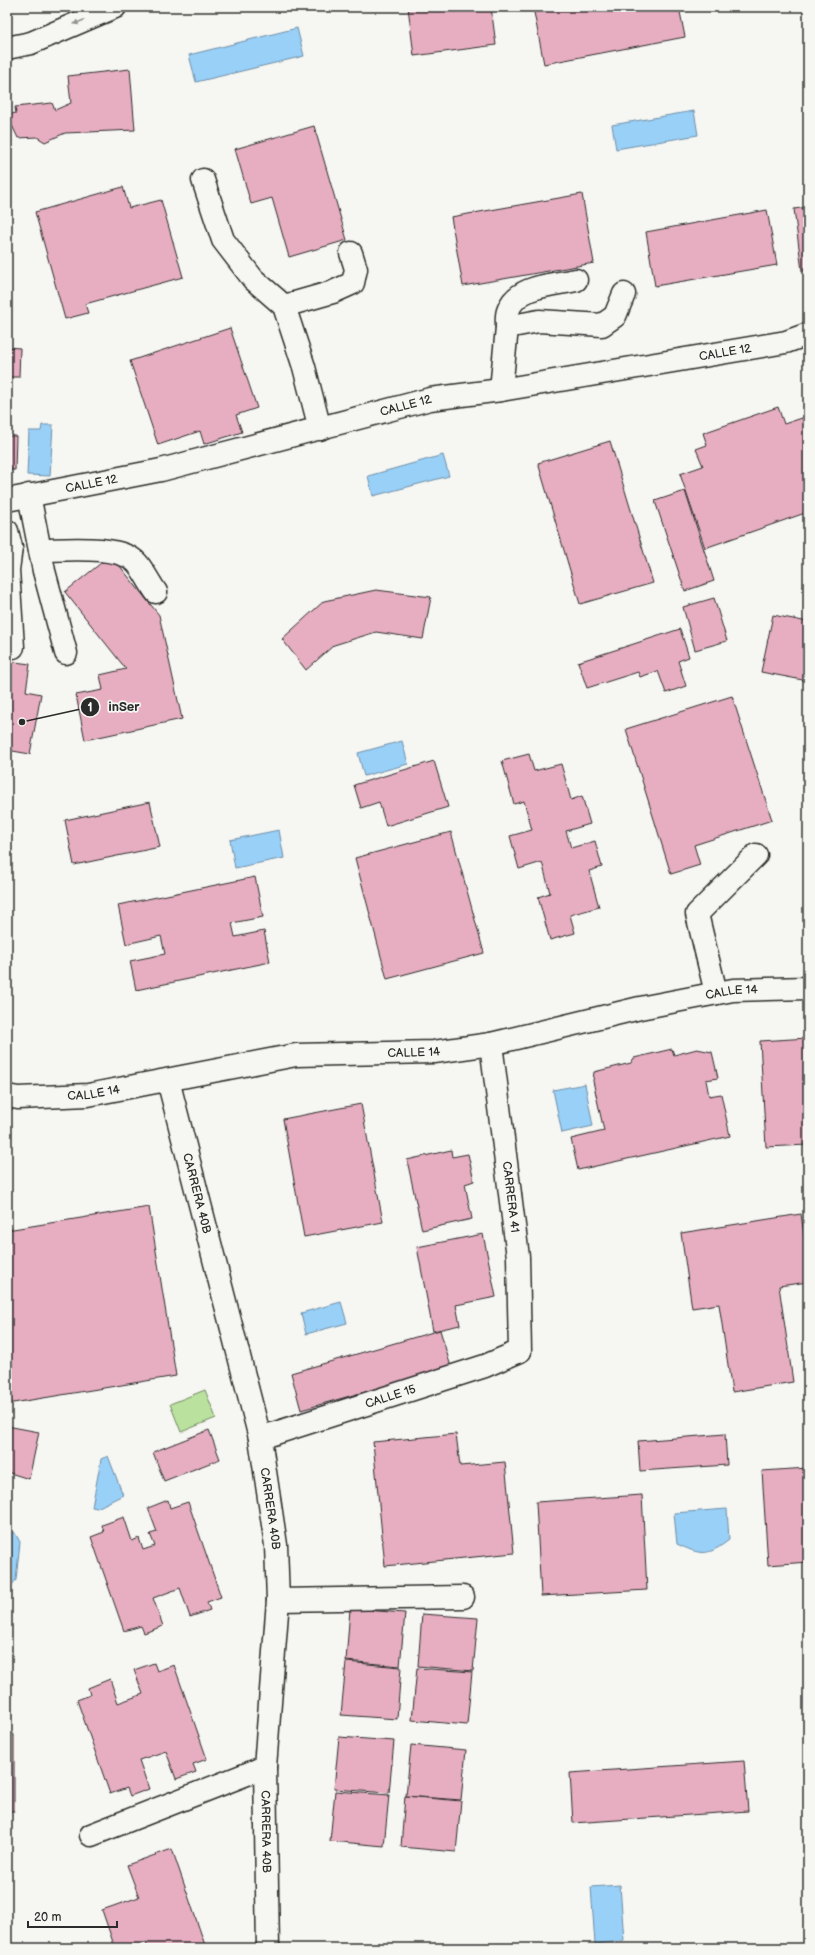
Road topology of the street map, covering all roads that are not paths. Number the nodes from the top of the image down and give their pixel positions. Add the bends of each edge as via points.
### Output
1 (115, 7) edge
2 (7, 48) edge
3 (203, 180) dead end
4 (351, 253) dead end
5 (576, 280) dead end
6 (624, 294) dead end
7 (284, 306) junction
8 (507, 327) junction
9 (808, 334) edge
10 (501, 390) junction
11 (320, 430) junction
12 (29, 495) junction
13 (7, 500) edge
14 (7, 531) edge
15 (40, 550) junction
16 (156, 592) dead end
17 (13, 646) dead end
18 (66, 653) dead end
19 (756, 855) dead end
20 (808, 988) edge
21 (716, 993) junction
22 (491, 1044) junction
23 (168, 1080) junction
24 (11, 1099) edge
25 (520, 1351) joint
26 (260, 1438) junction
27 (463, 1597) dead end
28 (278, 1600) junction
29 (265, 1767) junction
30 (91, 1835) dead end
31 (268, 1948) edge

1 -> 2 street via 31,44
3 - 7 street via 223,240 253,279
4 - 7 street via 356,269 353,283 333,292
5 - 8 street via 531,289 518,296 508,311
6 - 8 street via 615,316 602,325 539,321
7 - 11 street via 304,367
8 - 10 street
9 - 10 street, CALLE 12 via 786,342
10 - 11 street, CALLE 12 via 430,399
11 - 12 street, CALLE 12 via 161,470
12 - 13 street, CALLE 12
12 - 15 street
14 - 17 street via 11,547 8,570
15 - 16 street via 113,551 136,562
15 - 18 street
19 - 21 street via 697,914
20 - 21 street, CALLE 14 via 733,990
21 - 22 street, CALLE 14 via 640,1008
22 - 23 street, CALLE 14 via 434,1052 296,1055
22 - 25 street, CARRERA 41 via 518,1257
23 - 24 street, CALLE 14 via 88,1095
23 - 26 street, CARRERA 40B
25 - 26 street, CALLE 15 via 485,1366
26 - 28 street, CARRERA 40B via 276,1544
27 - 28 street
28 - 29 street, CARRERA 40B
29 - 30 street
29 - 31 street, CARRERA 40B

